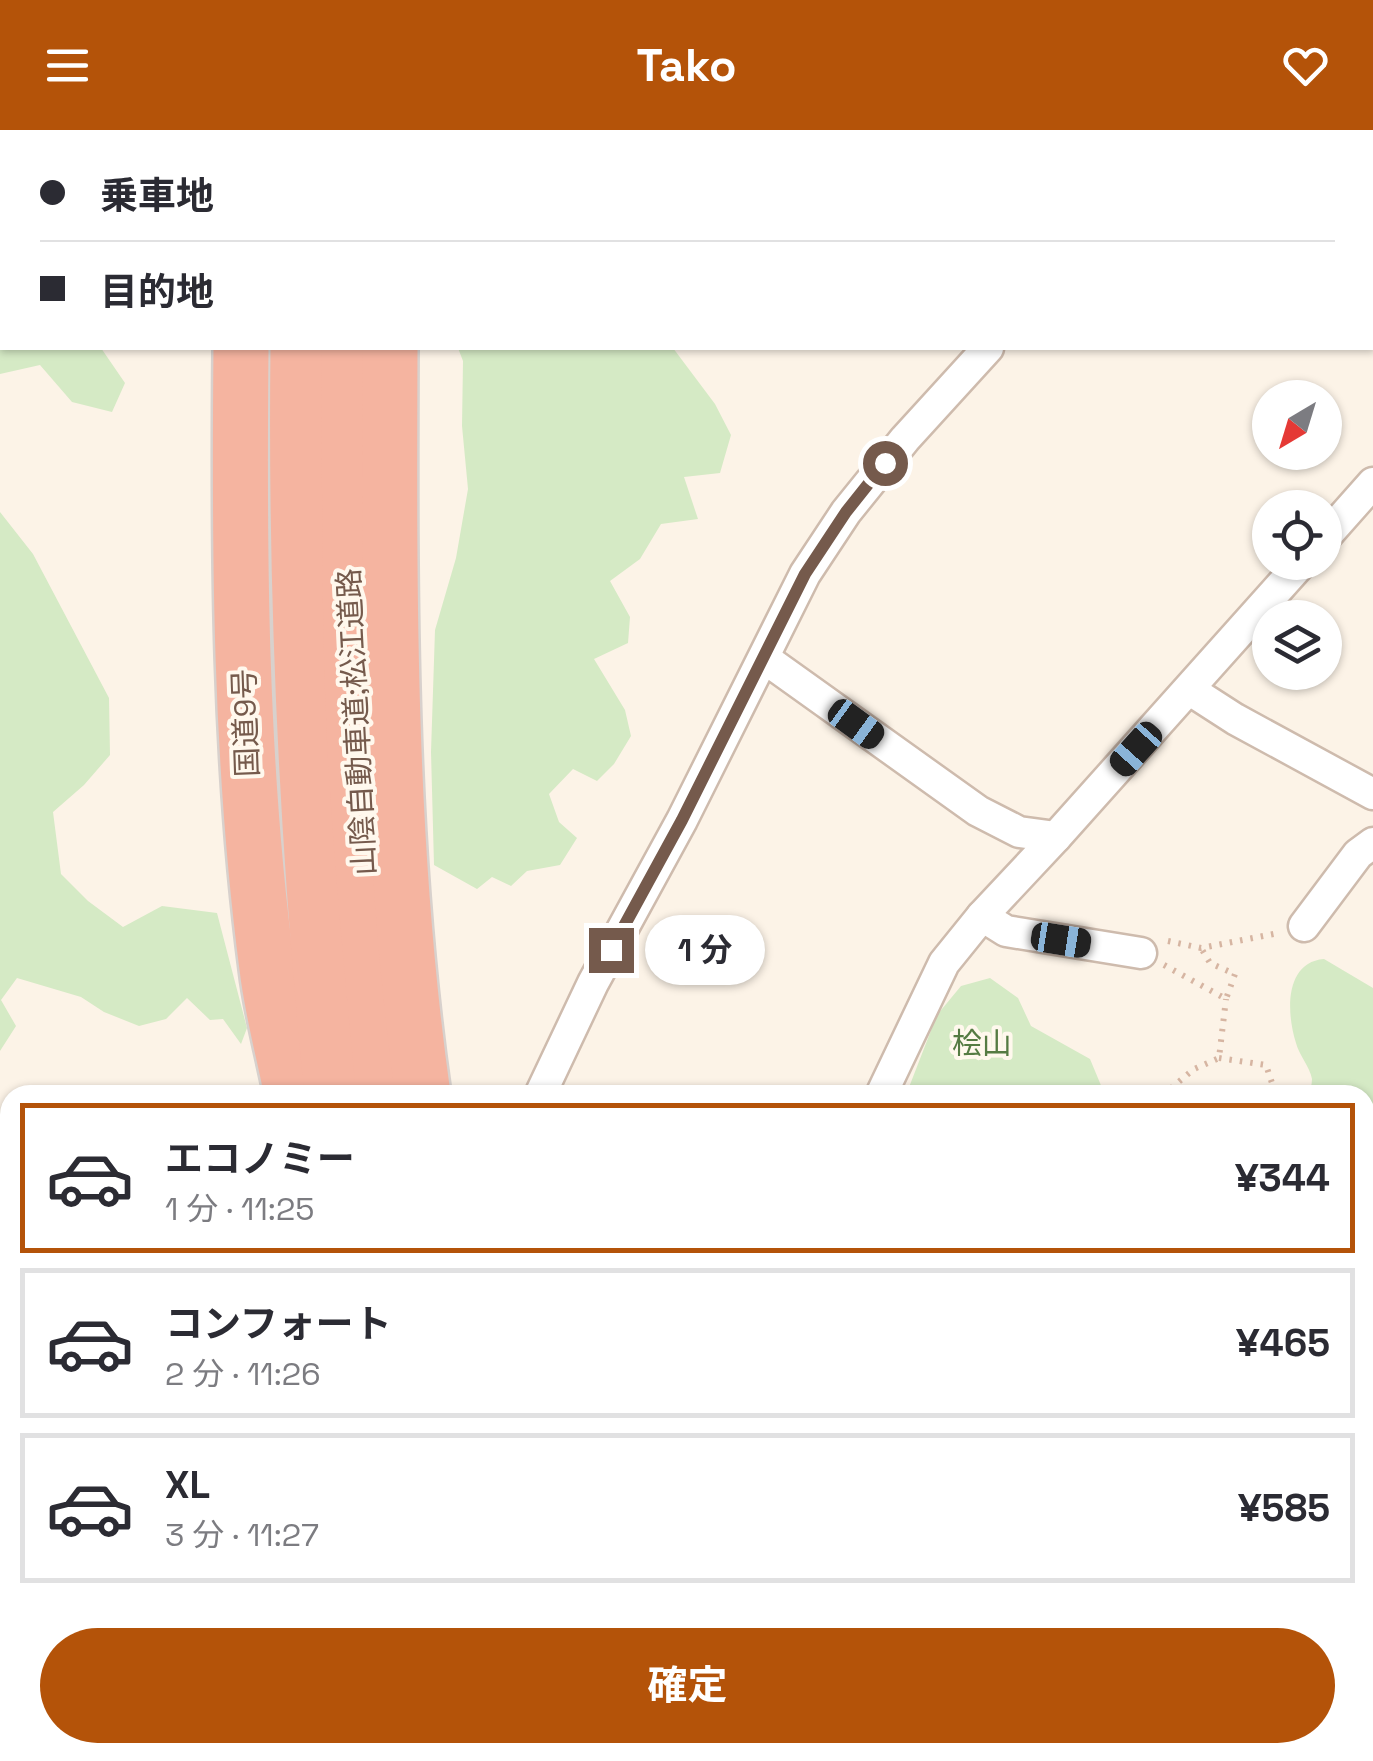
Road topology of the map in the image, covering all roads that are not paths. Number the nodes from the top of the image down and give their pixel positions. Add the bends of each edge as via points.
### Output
1 (241, 350) edge
2 (298, 350) edge
3 (349, 350) edge
4 (390, 350) edge
5 (972, 353) edge
6 (1373, 482) edge
7 (1342, 518) edge
8 (1286, 580) edge
9 (764, 658) junction
10 (1190, 690) junction
11 (1373, 794) edge
12 (1056, 837) junction
13 (1373, 843) edge
14 (982, 916) junction
15 (1304, 926) road end
16 (1148, 946) road end
17 (290, 1085) edge
18 (331, 1085) edge
19 (383, 1085) edge
20 (422, 1085) edge
21 (545, 1085) edge
22 (886, 1085) edge

1 - 17 highway, 国道9号 via 247,779 267,972
2 - 18 highway, 山陰自動車道;松江道路 via 306,763
3 - 19 highway, 山陰自動車道;松江道路 via 356,765
4 - 20 highway via 398,811
5 - 9 street via 846,512 805,574
6 - 7 street
8 - 10 street
9 - 12 street via 978,811 1019,832
9 - 21 street
10 - 11 street
10 - 12 street
12 - 14 street
13 - 15 street
14 - 16 street via 1006,931
14 - 22 street via 944,963

